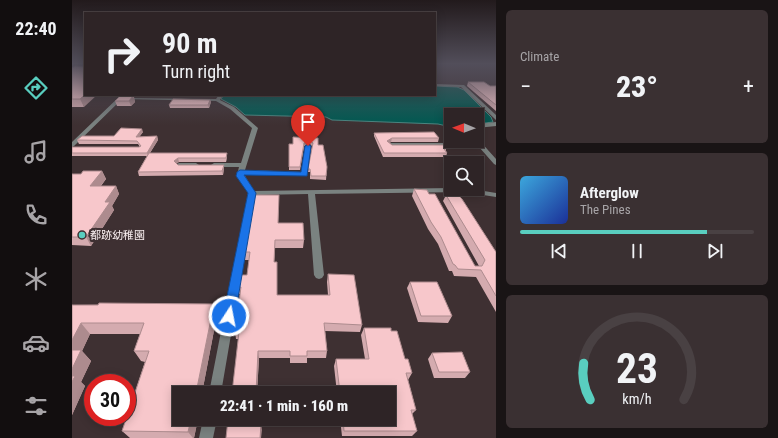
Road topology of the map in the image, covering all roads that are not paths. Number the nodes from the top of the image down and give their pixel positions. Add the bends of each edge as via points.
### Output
1 (441, 84) edge
2 (122, 97) edge
3 (219, 98) edge
4 (496, 118) edge
5 (496, 124) edge
6 (484, 125) edge
7 (72, 133) edge
8 (82, 134) junction
9 (444, 143) edge
10 (391, 145) edge
11 (72, 146) edge
12 (308, 146) edge
13 (79, 147) edge
14 (484, 148) edge
15 (496, 163) edge
16 (179, 165) edge
17 (242, 169) junction
18 (311, 192) junction
19 (252, 193) junction
20 (496, 195) edge
21 (319, 276) dead end
22 (216, 386) edge
23 (209, 426) edge
24 (206, 438) edge

1 - 4 street via 462,86
2 - 3 street
2 - 8 street
3 - 17 street via 255,128
5 - 6 street
7 - 8 street
8 - 11 street
9 - 10 street
11 - 13 street
12 - 17 street via 304,174
14 - 15 street
16 - 17 street
17 - 19 street via 240,176
18 - 19 street
18 - 20 street via 435,195 464,190
18 - 21 street
19 - 22 street
23 - 24 street

